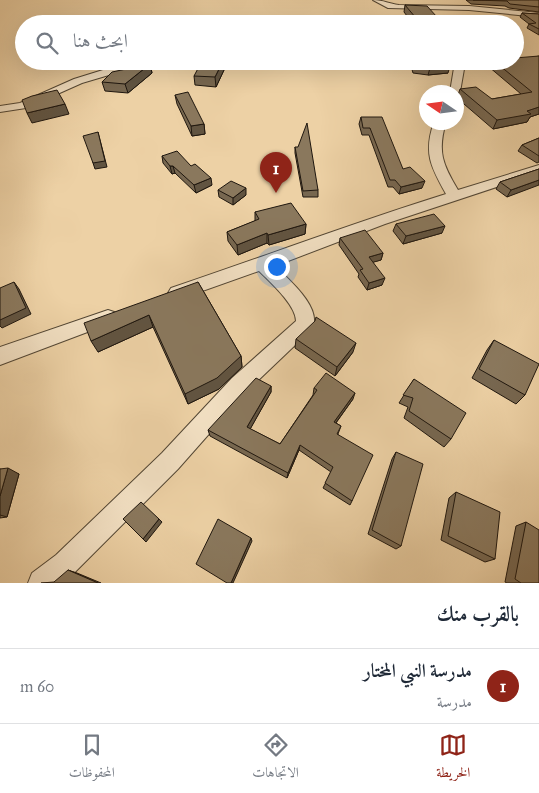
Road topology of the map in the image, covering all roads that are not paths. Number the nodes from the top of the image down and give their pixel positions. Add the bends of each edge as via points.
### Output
1 (377, 0) edge
2 (539, 15) edge
3 (111, 70) edge
4 (460, 70) edge
5 (456, 85) edge
6 (0, 109) edge
7 (437, 130) edge
8 (539, 169) edge
9 (454, 196) junction
10 (262, 263) junction
11 (163, 298) edge
12 (120, 313) edge
13 (0, 356) edge
14 (42, 583) edge

1 - 2 street via 388,6 469,8
3 - 6 street via 22,106
4 - 5 street
7 - 9 street via 433,140 436,165
8 - 9 street
9 - 10 street
10 - 11 street
10 - 14 street via 305,313 305,324 239,385 170,460
12 - 13 street

